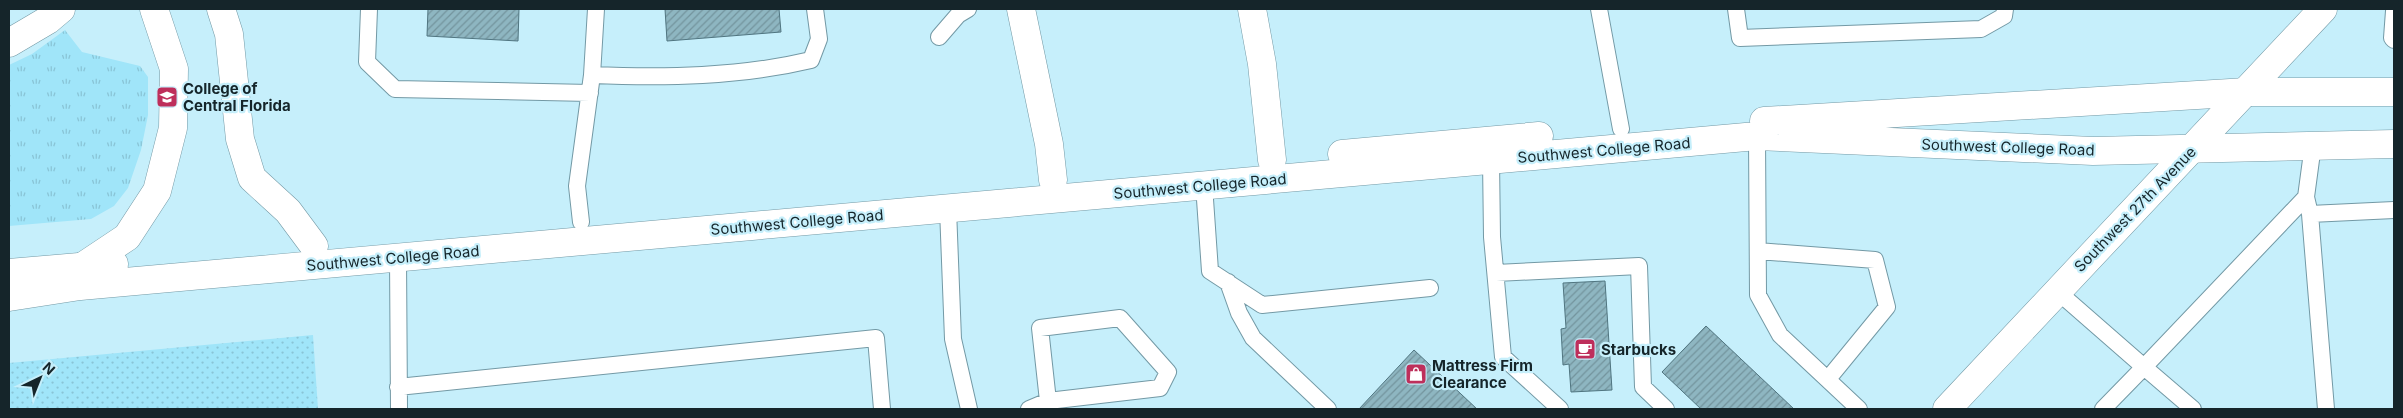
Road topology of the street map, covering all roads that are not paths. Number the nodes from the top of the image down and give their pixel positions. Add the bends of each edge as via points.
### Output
1 (61, 9) edge
2 (154, 9) edge
3 (221, 9) edge
4 (369, 9) edge
5 (596, 9) edge
6 (815, 9) edge
7 (968, 9) edge
8 (1021, 9) edge
9 (1252, 9) edge
10 (1599, 9) edge
11 (1736, 9) edge
12 (2005, 9) edge
13 (2323, 9) edge
14 (2394, 11) edge
15 (939, 37) dead end
16 (2394, 40) edge
17 (9, 43) edge
18 (592, 76) junction
19 (2247, 92) junction
20 (2394, 92) edge
21 (590, 93) junction
22 (1621, 129) junction
23 (1757, 136) junction
24 (2394, 144) edge
25 (2313, 145) junction
26 (2194, 147) junction
27 (1272, 160) junction
28 (1491, 160) junction
29 (1053, 180) junction
30 (1204, 186) junction
31 (2306, 197) junction
32 (948, 208) junction
33 (2394, 210) edge
34 (2310, 214) junction
35 (581, 222) junction
36 (314, 246) junction
37 (1758, 251) junction
38 (398, 258) junction
39 (82, 267) junction
40 (9, 273) edge
41 (1496, 273) junction
42 (1228, 282) junction
43 (1430, 288) dead end
44 (2057, 291) junction
45 (9, 297) edge
46 (2144, 367) junction
47 (1828, 379) junction
48 (398, 387) junction
49 (1048, 405) edge
50 (399, 409) edge
51 (882, 409) edge
52 (969, 409) edge
53 (1029, 409) edge
54 (1328, 409) edge
55 (1560, 409) edge
56 (1666, 409) edge
57 (1859, 409) edge
58 (1948, 409) edge
59 (2103, 409) edge
60 (2193, 409) edge
61 (2326, 409) edge

1 - 17 main road
2 - 39 main road via 174,69 173,128 157,190 127,237
3 - 36 main road via 229,34 240,138 252,178 288,210
4 - 21 lane via 367,62 395,89
5 - 18 lane
6 - 18 lane via 819,39 812,60 773,69 660,77
7 - 15 lane via 958,15
8 - 29 main road via 1049,144
9 - 27 main road via 1262,64
10 - 22 lane
11 - 12 lane via 1740,38 1981,29 2004,16
13 - 19 main road, Southwest 27th Avenue
14 - 16 lane
18 - 21 lane
19 - 20 main road, Southwest College Road
19 - 22 main road, Southwest College Road
19 - 26 main road, Southwest 27th Avenue
21 - 35 lane via 577,186
22 - 27 main road, Southwest College Road
23 - 26 main road, Southwest College Road via 2093,151
23 - 28 main road, Southwest College Road
23 - 37 lane
24 - 25 main road, Southwest College Road
25 - 26 main road, Southwest College Road
25 - 31 lane
26 - 44 main road, Southwest 27th Avenue
27 - 29 main road, Southwest College Road
28 - 30 main road, Southwest College Road
28 - 41 lane
29 - 35 main road, Southwest College Road
30 - 32 main road, Southwest College Road
30 - 42 lane via 1210,271
31 - 34 lane
31 - 46 lane
32 - 38 main road, Southwest College Road
32 - 52 lane via 953,339
33 - 34 lane
34 - 61 lane
35 - 36 main road, Southwest College Road
36 - 39 main road, Southwest College Road
37 - 47 lane via 1758,295 1780,335
37 - 47 lane via 1875,260 1887,307
38 - 45 main road, Southwest College Road via 80,286
38 - 48 lane
39 - 40 main road, Southwest College Road
41 - 55 lane via 1503,357
41 - 56 lane via 1639,266 1643,387
42 - 43 lane via 1262,305
42 - 54 lane via 1239,313 1253,338
44 - 46 lane
44 - 58 main road, Southwest 27th Avenue
46 - 59 lane
46 - 60 lane
47 - 57 lane
48 - 50 lane
48 - 51 lane via 876,338
49 - 49 lane via 1160,388 1168,372 1120,318 1040,328
49 - 53 lane

